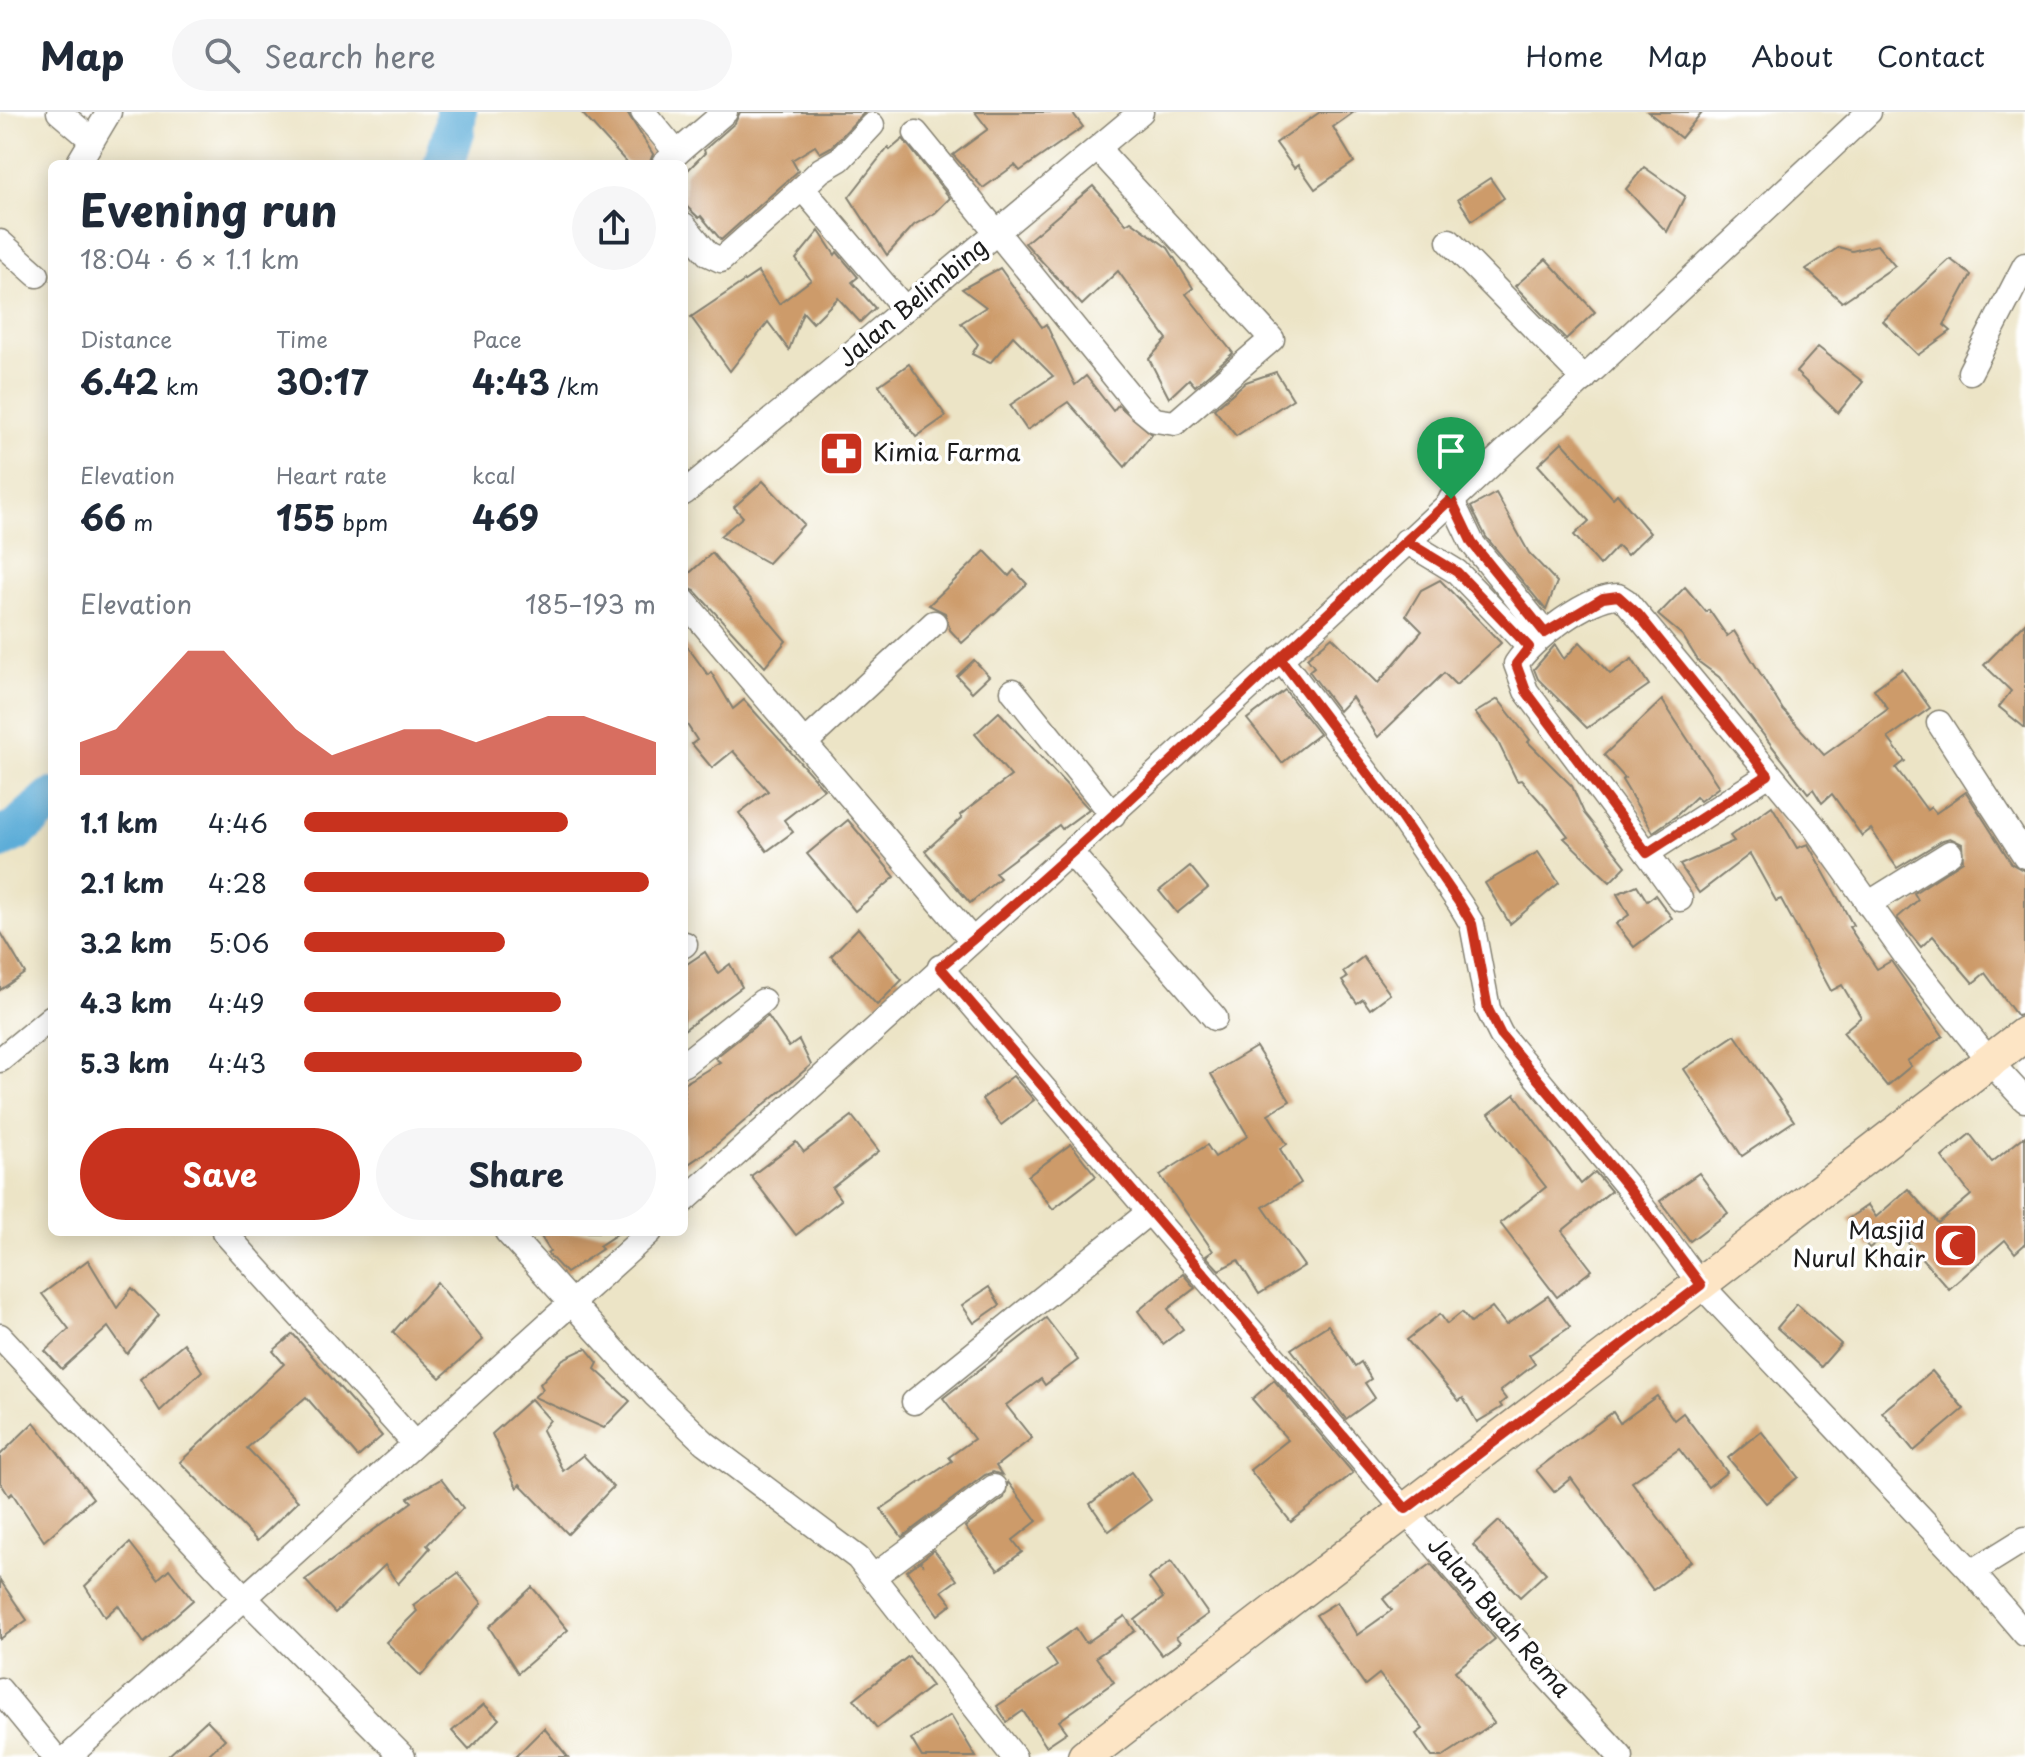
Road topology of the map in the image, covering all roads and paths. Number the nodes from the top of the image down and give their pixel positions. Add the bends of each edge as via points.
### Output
1 (59, 112) edge
2 (109, 112) edge
3 (643, 112) edge
4 (725, 112) edge
5 (1141, 112) edge
6 (1869, 112) edge
7 (872, 125) dead end
8 (916, 133) dead end
9 (92, 140) junction
10 (1099, 150) junction
11 (670, 158) edge
12 (80, 160) edge
13 (802, 188) junction
14 (688, 230) edge
15 (999, 232) junction
16 (1449, 241) dead end
17 (5, 257) edge
18 (2025, 265) edge
19 (37, 275) dead end
20 (905, 309) junction
21 (1970, 372) dead end
22 (1584, 379) junction
23 (688, 490) edge
24 (1451, 499) junction
25 (1406, 541) junction
26 (688, 606) edge
27 (934, 623) dead end
28 (1537, 640) junction
29 (1280, 658) junction
30 (1013, 691) dead end
31 (1939, 723) dead end
32 (806, 742) junction
33 (1768, 775) junction
34 (1113, 815) junction
35 (1071, 853) junction
36 (1647, 853) junction
37 (1950, 853) dead end
38 (2025, 856) edge
39 (1680, 899) dead end
40 (1868, 904) junction
41 (972, 940) junction
42 (940, 967) junction
43 (763, 1001) dead end
44 (1215, 1018) dead end
45 (48, 1020) edge
46 (2025, 1034) edge
47 (0, 1060) edge
48 (688, 1061) edge
49 (1990, 1062) junction
50 (2025, 1100) edge
51 (688, 1197) edge
52 (1149, 1212) junction
53 (228, 1236) edge
54 (511, 1236) edge
55 (646, 1236) edge
56 (1701, 1285) junction
57 (573, 1301) junction
58 (0, 1336) edge
59 (914, 1402) dead end
60 (414, 1443) junction
61 (994, 1487) dead end
62 (1406, 1509) junction
63 (2025, 1539) edge
64 (1972, 1572) junction
65 (874, 1576) junction
66 (245, 1598) junction
67 (2025, 1634) edge
68 (0, 1690) edge
69 (55, 1757) edge
70 (68, 1757) edge
71 (403, 1757) edge
72 (1014, 1757) edge
73 (1085, 1757) edge
74 (1621, 1757) edge

1 - 9 street
2 - 9 street
3 - 11 street
4 - 11 street
5 - 10 street, Jalan Belimbing
6 - 22 street
7 - 13 street
8 - 15 street
9 - 12 street
10 - 15 street, Jalan Belimbing
10 - 15 street via 1270,333 1270,344 1202,401 1175,423 1155,420 1139,407
13 - 14 street via 721,260 708,254
13 - 20 street
15 - 20 street, Jalan Belimbing
16 - 22 street
17 - 19 street
18 - 21 street
20 - 23 street, Jalan Belimbing
22 - 24 street
24 - 25 street
24 - 28 street via 1472,543
25 - 28 street via 1457,572
25 - 29 street
26 - 32 street
27 - 32 street
28 - 33 street via 1603,598 1618,596
28 - 36 street via 1516,664 1526,691
29 - 34 street
29 - 56 street via 1400,816 1472,924 1488,1009 1501,1035
30 - 34 street
31 - 38 street
32 - 41 street
33 - 36 street
33 - 40 street via 1815,828
34 - 35 street
35 - 41 street
35 - 44 street
36 - 39 street
37 - 40 street
40 - 49 street
41 - 42 street
42 - 51 street
42 - 52 street, Jalan Buah Rema
43 - 48 street
45 - 47 street
46 - 49 street
49 - 50 street
49 - 56 street
52 - 59 street
52 - 62 street, Jalan Buah Rema
53 - 60 street
54 - 57 street
55 - 57 street
56 - 62 street
56 - 64 street
57 - 60 street
57 - 65 street via 705,1443 858,1558
58 - 66 street
60 - 66 street
61 - 65 street
62 - 73 street
62 - 74 street, Jalan Buah Rema
63 - 64 street
64 - 67 street
65 - 72 street
66 - 70 street
66 - 71 street
68 - 69 street

